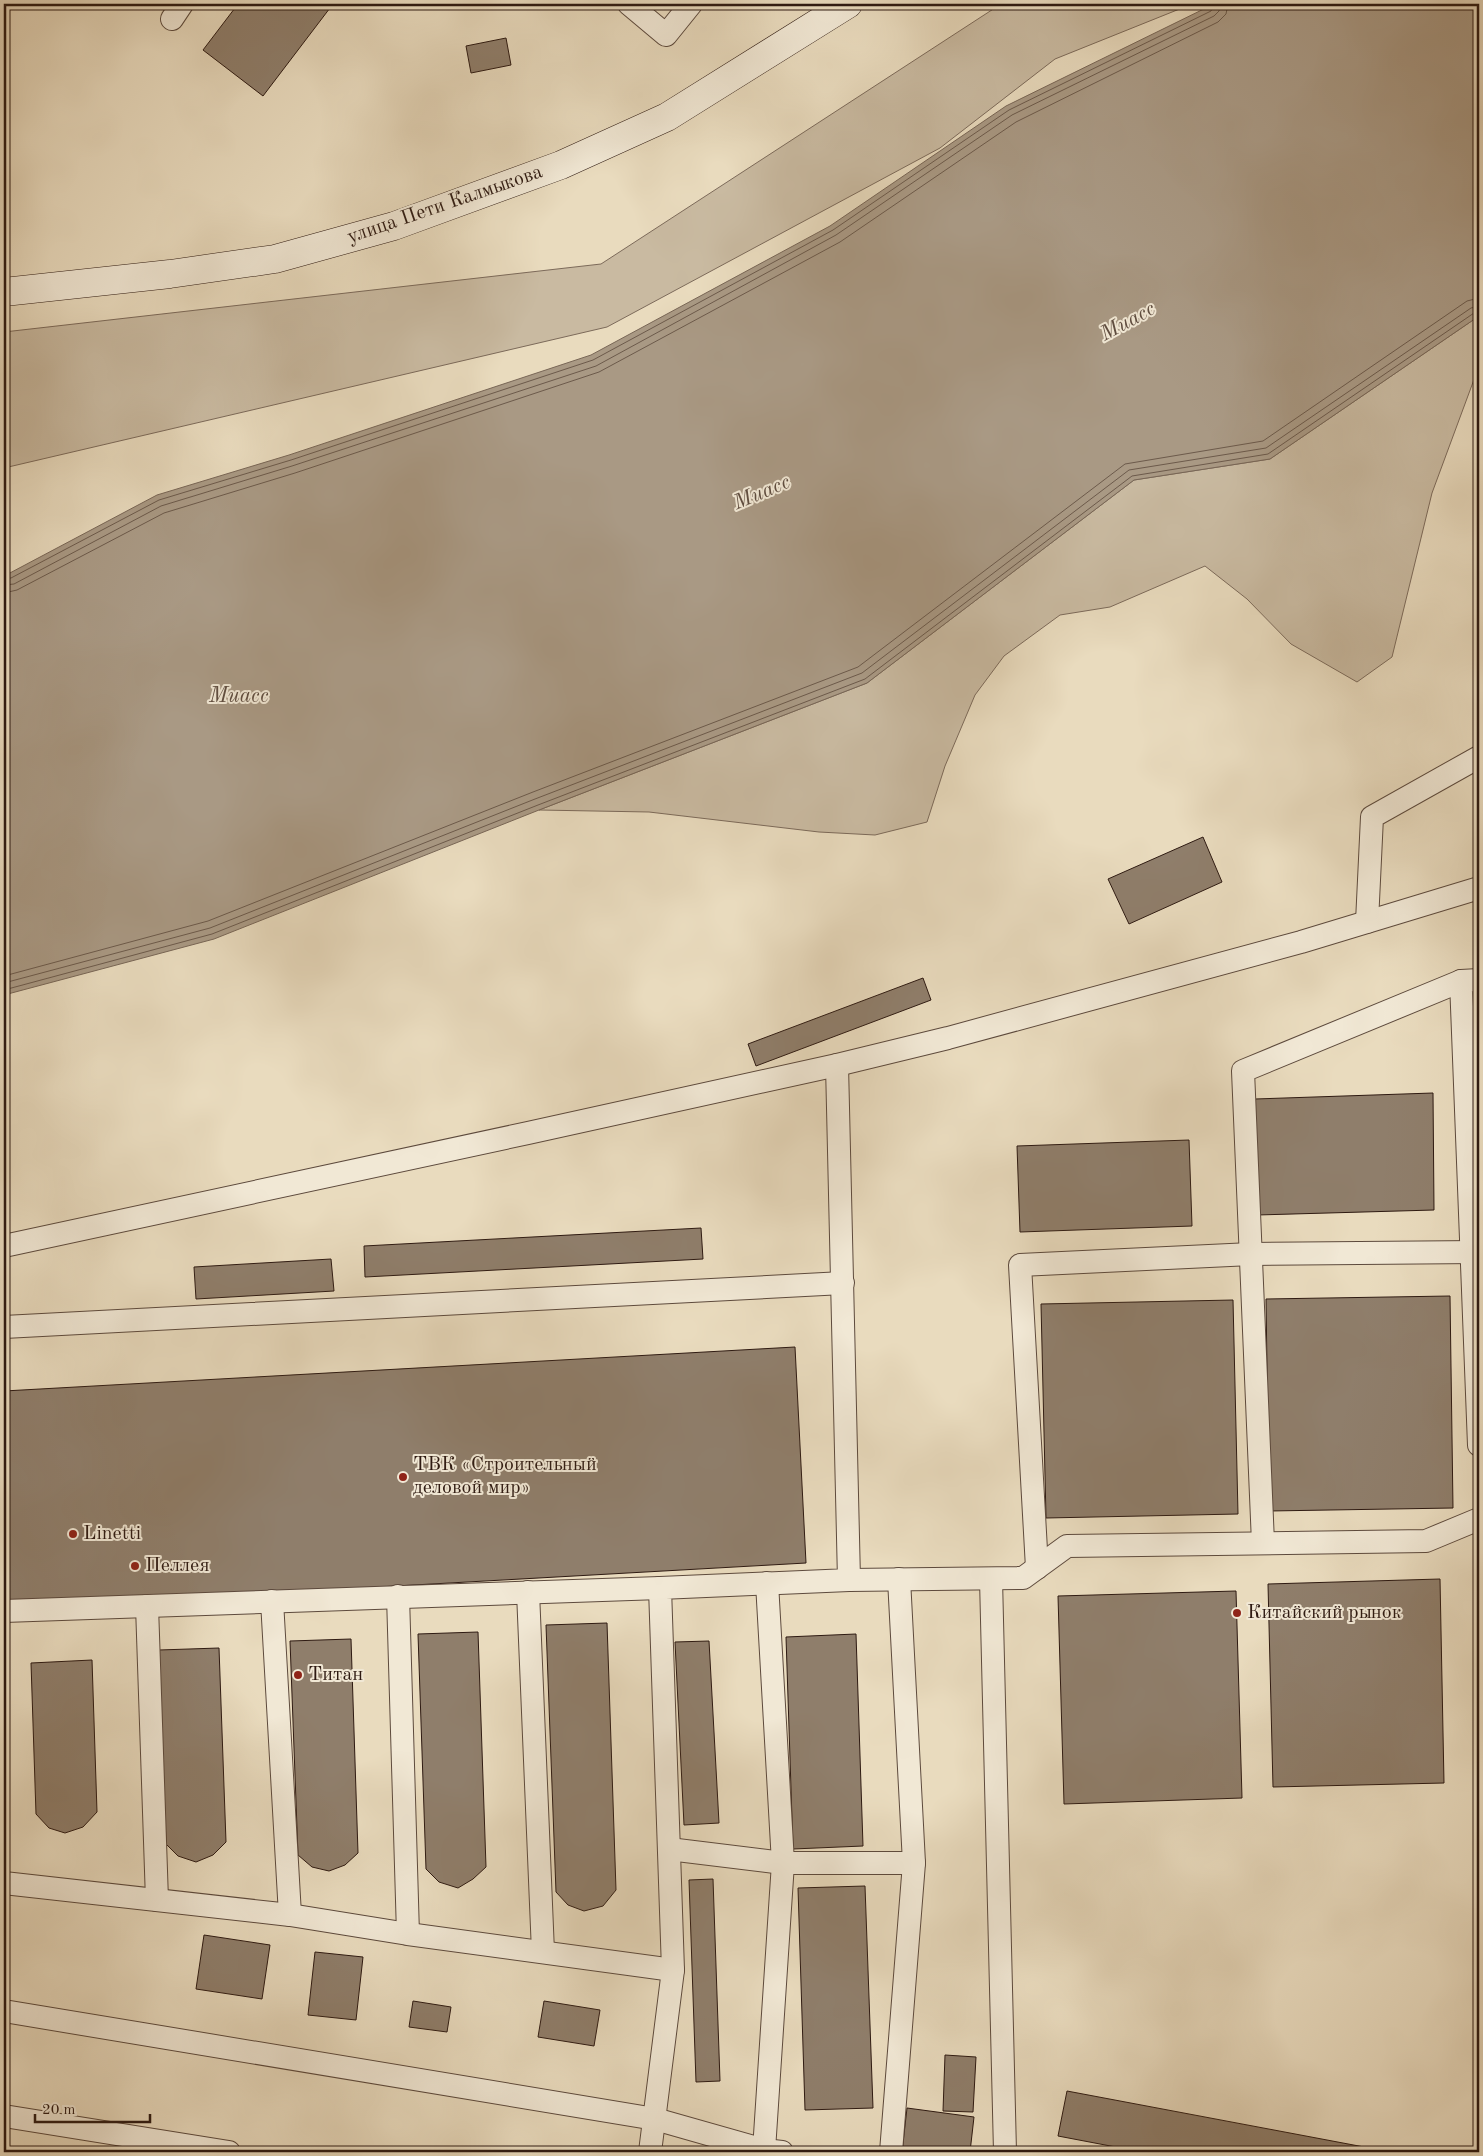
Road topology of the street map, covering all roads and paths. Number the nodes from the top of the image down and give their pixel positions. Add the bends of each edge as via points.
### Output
1 (629, 4) edge
2 (691, 4) edge
3 (848, 4) edge
4 (4, 292) edge
5 (1479, 757) edge
6 (1479, 888) edge
7 (1367, 922) junction
8 (1470, 980) edge
9 (838, 1065) junction
10 (4, 1246) edge
11 (1475, 1252) edge
12 (1251, 1254) junction
13 (843, 1283) junction
14 (4, 1327) edge
15 (1479, 1446) edge
16 (1479, 1519) edge
17 (1263, 1544) junction
18 (1037, 1568) junction
19 (899, 1579) junction
20 (991, 1579) junction
21 (849, 1580) junction
22 (767, 1583) junction
23 (660, 1588) junction
24 (528, 1592) junction
25 (398, 1596) junction
26 (272, 1601) junction
27 (147, 1606) junction
28 (4, 1611) edge
29 (668, 1848) junction
30 (783, 1862) junction
31 (914, 1863) junction
32 (4, 1883) edge
33 (157, 1900) junction
34 (290, 1915) junction
35 (408, 1934) junction
36 (543, 1952) junction
37 (673, 1970) junction
38 (4, 2012) edge
39 (4, 2116) edge
40 (654, 2119) junction
41 (773, 2151) edge
42 (229, 2152) edge
43 (650, 2152) edge
44 (891, 2152) edge
45 (1005, 2152) edge

1 - 2 lane via 666,35
3 - 4 main road, улица Пети Калмыкова via 667,118 561,165 394,226 275,259
5 - 7 lane via 1372,817
6 - 7 lane
7 - 9 lane via 957,1036
8 - 11 lane
8 - 12 lane via 1243,1071
9 - 10 lane
9 - 13 lane
11 - 12 lane
11 - 15 lane
12 - 17 lane
12 - 18 lane via 1020,1265
13 - 14 lane
13 - 21 lane
16 - 17 lane via 1426,1541
17 - 18 lane via 1067,1546
18 - 20 lane via 1023,1578
19 - 20 lane
19 - 21 lane
19 - 31 lane
20 - 45 lane
21 - 22 lane
22 - 23 lane
22 - 30 lane
23 - 24 lane
23 - 29 lane
24 - 25 lane
24 - 36 lane
25 - 26 lane
25 - 35 lane
26 - 27 lane
26 - 34 lane
27 - 28 lane
27 - 33 lane
29 - 30 lane
29 - 37 lane
30 - 31 lane
30 - 41 lane
31 - 44 lane
32 - 33 lane
33 - 34 lane
34 - 35 lane
35 - 36 lane
36 - 37 lane
37 - 40 lane
38 - 40 lane
39 - 42 lane
40 - 41 lane
40 - 43 lane

